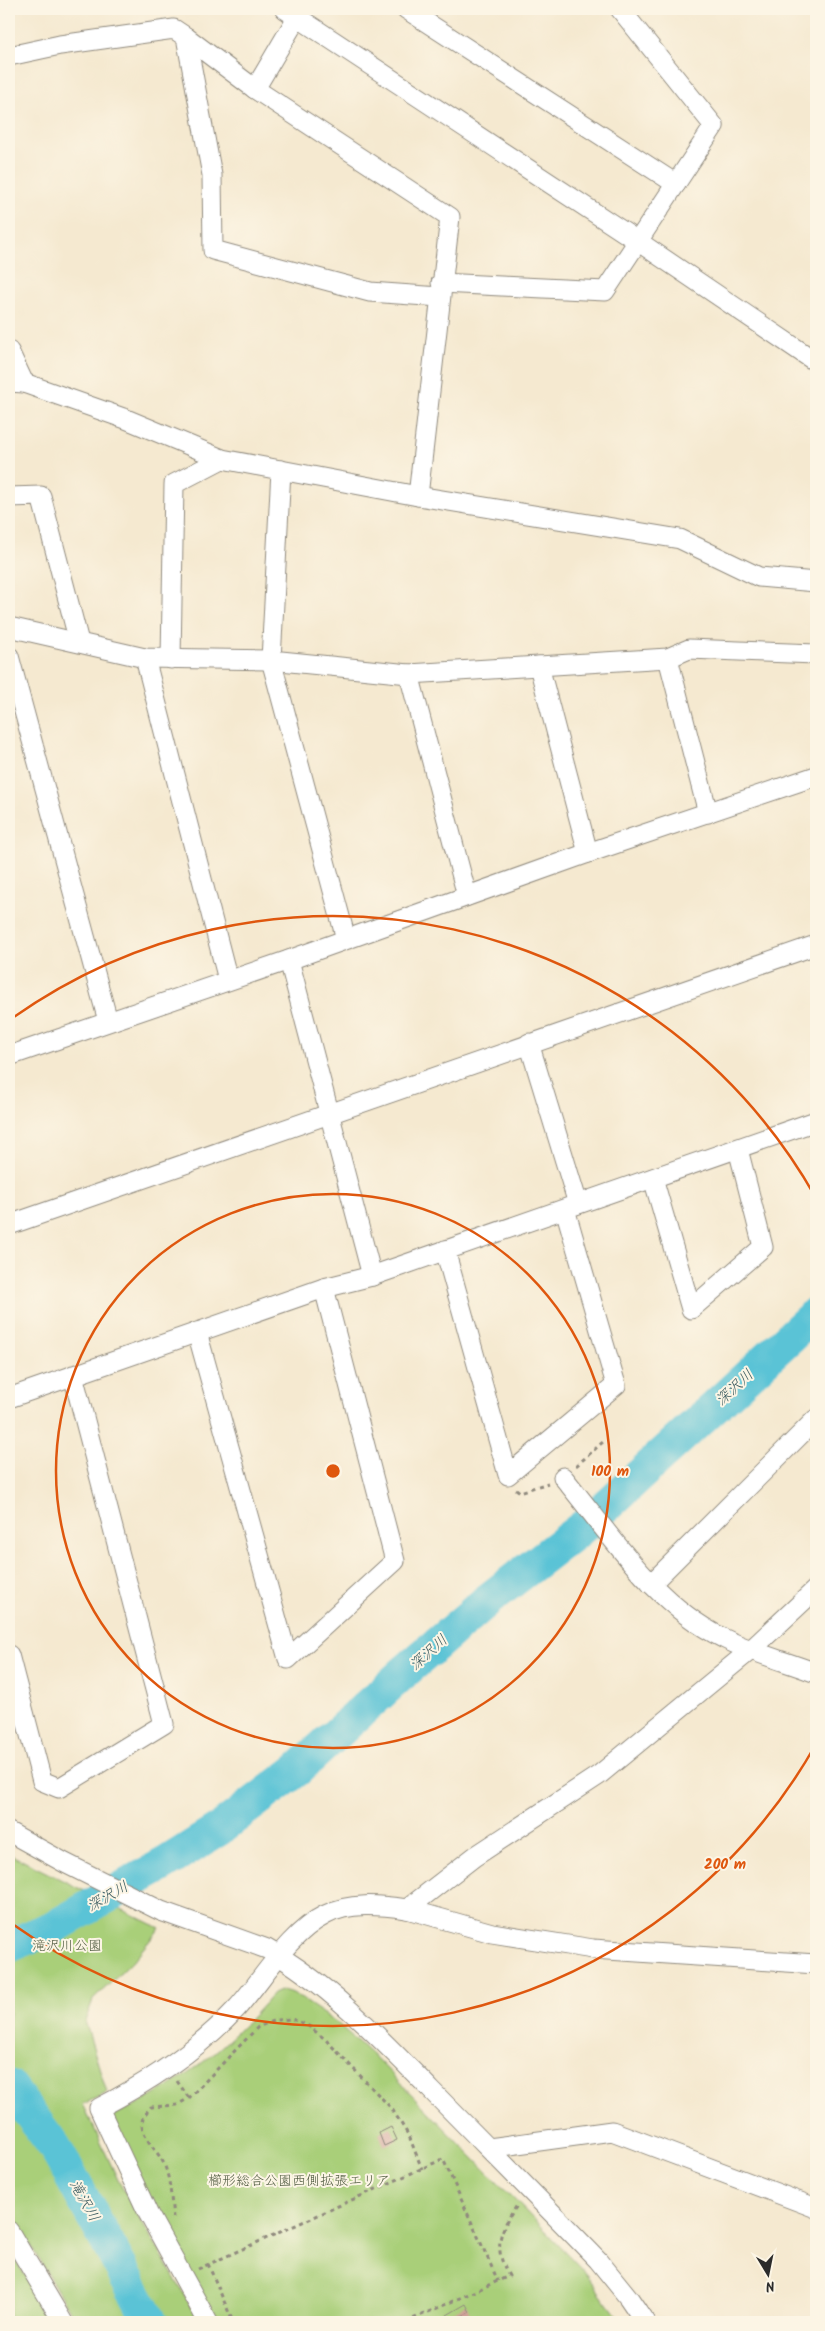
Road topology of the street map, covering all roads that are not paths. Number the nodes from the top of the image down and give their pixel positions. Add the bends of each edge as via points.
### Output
1 (620, 9) edge
2 (412, 10) edge
3 (295, 11) edge
4 (186, 37) junction
5 (9, 56) edge
6 (255, 89) junction
7 (676, 184) junction
8 (639, 242) junction
9 (441, 290) junction
10 (9, 351) edge
11 (816, 362) edge
12 (16, 383) edge
13 (222, 459) junction
14 (281, 470) junction
15 (418, 496) junction
16 (9, 497) edge
17 (816, 582) edge
18 (9, 627) edge
19 (79, 642) junction
20 (816, 654) edge
21 (9, 656) edge
22 (144, 658) junction
23 (668, 658) junction
24 (171, 659) junction
25 (271, 660) junction
26 (539, 666) junction
27 (409, 674) junction
28 (816, 776) edge
29 (708, 812) junction
30 (588, 853) junction
31 (467, 896) junction
32 (346, 939) junction
33 (816, 945) edge
34 (289, 960) junction
35 (228, 980) junction
36 (108, 1021) junction
37 (529, 1043) junction
38 (9, 1056) edge
39 (328, 1113) junction
40 (816, 1121) edge
41 (738, 1149) junction
42 (653, 1178) junction
43 (572, 1207) junction
44 (9, 1225) edge
45 (445, 1250) junction
46 (372, 1276) junction
47 (324, 1288) junction
48 (197, 1332) junction
49 (73, 1375) junction
50 (9, 1398) edge
51 (816, 1419) edge
52 (563, 1477) dead end
53 (651, 1584) junction
54 (816, 1589) edge
55 (752, 1649) junction
56 (9, 1655) edge
57 (816, 1673) edge
58 (9, 1832) edge
59 (407, 1909) junction
60 (280, 1956) junction
61 (816, 1964) edge
62 (489, 2148) junction
63 (816, 2208) edge
64 (9, 2231) edge
65 (63, 2322) edge
66 (208, 2322) edge
67 (645, 2322) edge

1 - 7 street via 714,126
2 - 7 street
3 - 6 street
3 - 8 street
4 - 5 street via 174,29 60,45
4 - 6 street
4 - 9 street via 212,175 213,250 370,292
6 - 9 street via 450,217
7 - 8 street
8 - 9 street via 605,291
8 - 11 street
9 - 15 street
10 - 12 street
12 - 13 street via 126,419
13 - 14 street
13 - 24 street via 174,484
14 - 15 street
14 - 25 street
15 - 17 street via 680,539 759,577
16 - 19 street via 41,496
18 - 19 street
19 - 22 street
20 - 23 street via 689,649
21 - 36 street
22 - 24 street
22 - 35 street
23 - 26 street
23 - 29 street
24 - 25 street
25 - 27 street
25 - 32 street
26 - 27 street
26 - 30 street
27 - 31 street
28 - 29 street
29 - 30 street
30 - 31 street
31 - 32 street
32 - 34 street
33 - 37 street
34 - 35 street
34 - 39 street
35 - 36 street
36 - 38 street
37 - 39 street
37 - 43 street
39 - 44 street
39 - 46 street
40 - 41 street
41 - 42 street
41 - 42 street via 763,1247 691,1309
42 - 43 street
43 - 45 street
43 - 45 street via 616,1385 508,1475
45 - 46 street
46 - 47 street
47 - 48 street
47 - 48 street via 395,1561 288,1658
48 - 49 street
49 - 50 street
49 - 56 street via 164,1724 59,1788 42,1781
51 - 53 street
52 - 53 street
53 - 55 street via 682,1612 722,1638
54 - 55 street
55 - 57 street
55 - 59 street via 599,1775 474,1857
58 - 60 street via 65,1863 176,1916
59 - 60 street via 379,1905 351,1907 326,1914 307,1925
59 - 61 street via 492,1933 593,1949
60 - 62 street via 381,2038
60 - 66 street via 236,2008 170,2067 99,2108 148,2213
62 - 63 street via 612,2131
62 - 67 street via 598,2260
64 - 65 street

